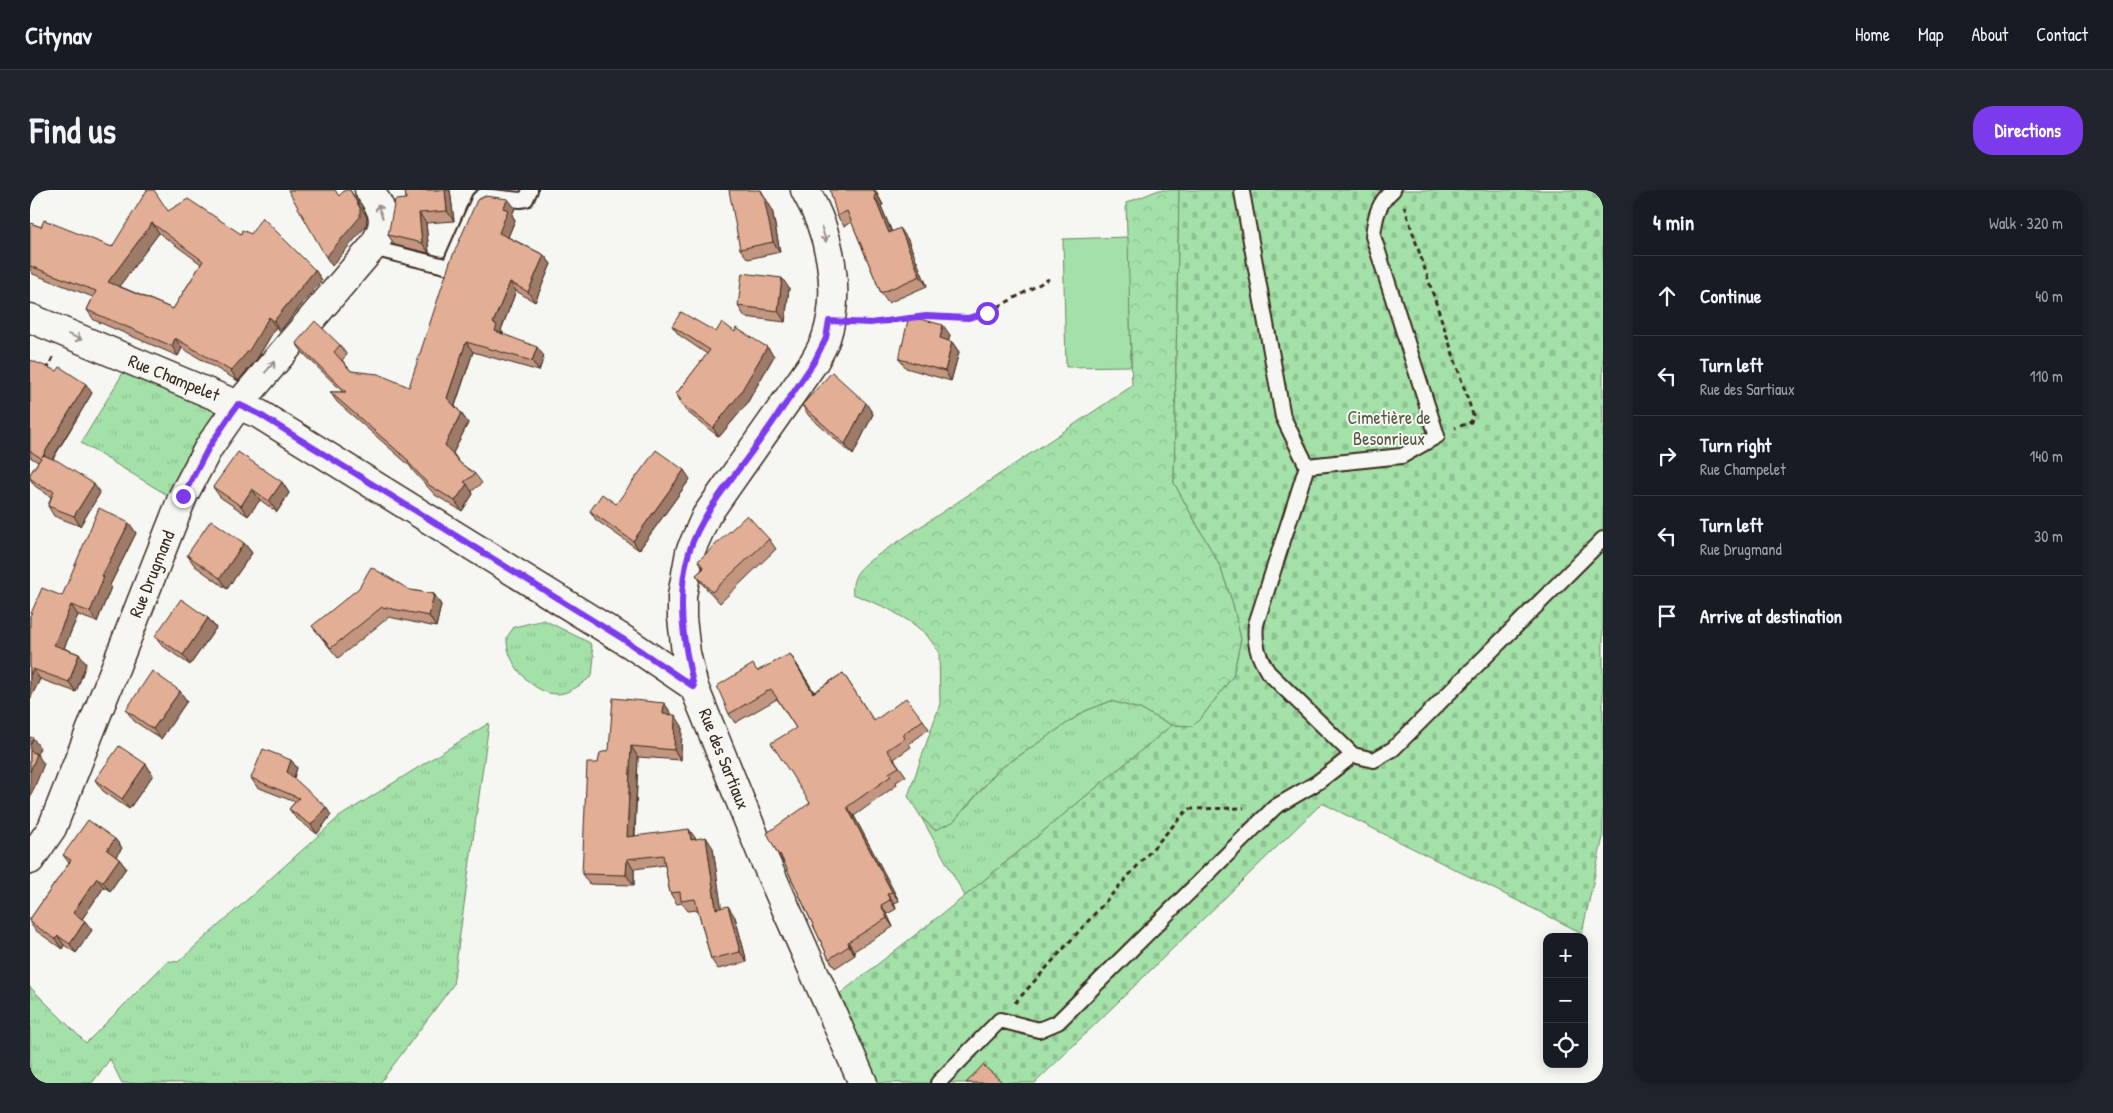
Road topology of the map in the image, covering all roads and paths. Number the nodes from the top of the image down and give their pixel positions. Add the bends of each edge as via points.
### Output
1 (369, 190) edge
2 (530, 190) edge
3 (805, 190) edge
4 (1242, 192) dead end
5 (1397, 193) edge
6 (372, 248) junction
7 (1050, 279) dead end
8 (30, 318) edge
9 (829, 321) junction
10 (63, 332) junction
11 (46, 372) edge
12 (238, 404) junction
13 (1437, 436) junction
14 (1307, 466) junction
15 (1603, 539) edge
16 (694, 687) junction
17 (1353, 755) junction
18 (1275, 807) junction
19 (30, 860) edge
20 (1000, 1020) junction
21 (863, 1083) edge
22 (938, 1083) edge

6 -> 1 street, Rue Drugmand via 384,224 382,213
2 - 6 lane via 526,199 483,196 479,199 449,267
3 -> 9 street, Rue des Sartiaux via 814,205 831,259 833,285
4 - 14 lane via 1283,417
5 - 13 lane via 1382,201 1376,216 1374,236
5 - 13 path via 1473,415 1471,422
12 -> 6 street, Rue Drugmand
7 - 9 path via 987,313 968,318 926,316 870,323
8 - 10 street, Rue Champelet
9 - 16 street, Rue des Sartiaux via 826,338 814,362 717,497 690,552 682,596 682,618
10 - 11 path
10 -> 12 street, Rue Champelet
12 - 16 street, Rue Champelet via 268,419 623,639
12 - 19 street, Rue Drugmand via 209,447 183,496 52,828
13 - 14 lane via 1402,456
14 - 17 lane via 1256,624 1254,641 1258,657 1268,672
15 - 17 lane via 1393,749 1374,760
16 - 21 street, Rue des Sartiaux via 761,852
17 - 18 lane via 1318,782
18 - 20 lane via 1058,1022 1040,1030
18 - 20 path via 1188,809
20 - 22 lane

